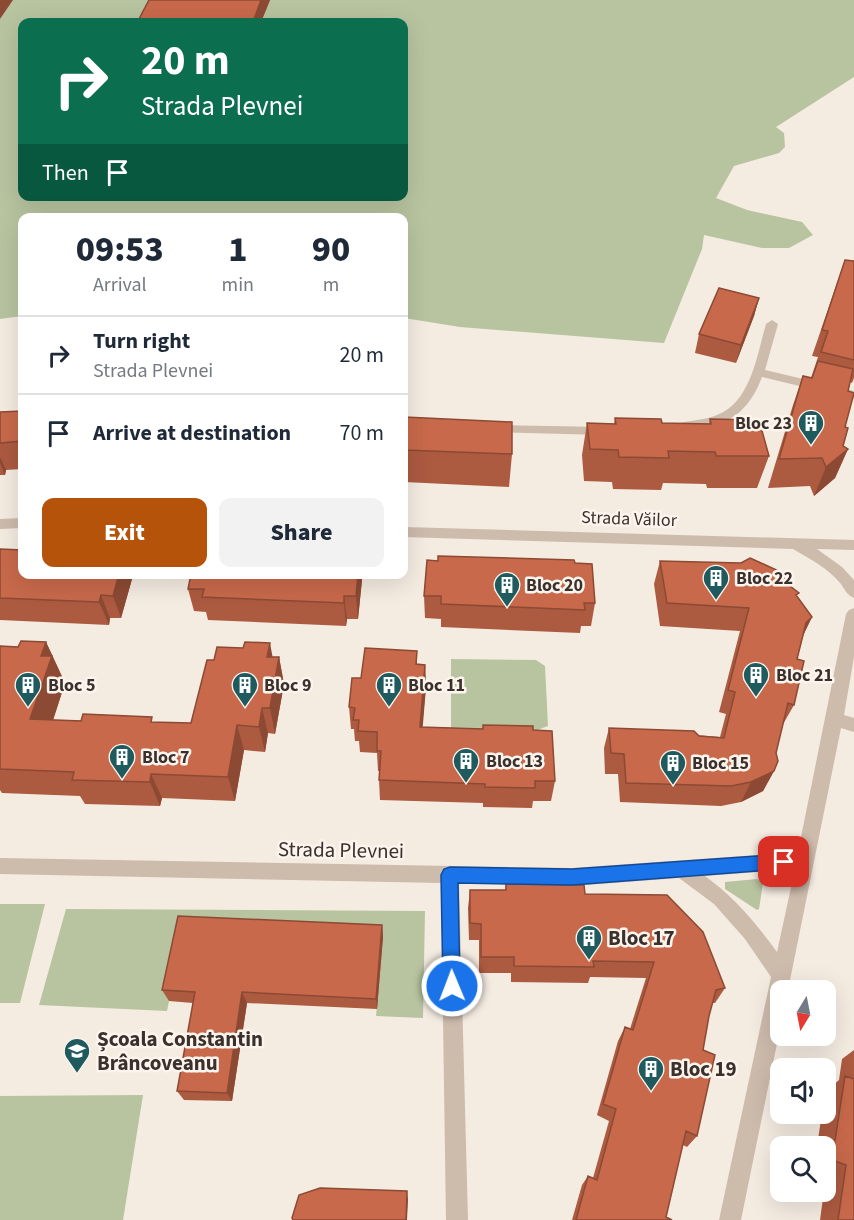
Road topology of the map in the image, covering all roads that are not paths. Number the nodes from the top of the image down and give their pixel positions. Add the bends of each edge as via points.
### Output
1 (772, 324) dead end
2 (757, 372) junction
3 (854, 395) edge
4 (485, 429) edge
5 (668, 429) edge
6 (621, 431) edge
7 (18, 523) edge
8 (0, 524) edge
9 (408, 532) edge
10 (794, 543) junction
11 (854, 545) edge
12 (854, 592) edge
13 (854, 614) edge
14 (834, 719) junction
15 (854, 725) edge
16 (805, 860) junction
17 (0, 866) edge
18 (681, 868) junction
19 (450, 875) junction
20 (781, 975) junction
21 (457, 1220) edge
22 (730, 1220) edge

1 - 2 street
2 - 3 street
2 - 5 street via 746,401 733,414
4 - 6 street
7 - 8 street
9 - 10 street, Strada Văilor
10 - 11 street, Strada Văilor
10 - 12 street via 846,577
13 - 14 street
14 - 15 street
14 - 16 street
16 - 18 street, Strada Plevnei
16 - 20 street
17 - 19 street, Strada Plevnei
18 - 19 street, Strada Plevnei via 572,877
18 - 20 street via 720,898 752,933
19 - 21 street
20 - 22 street

